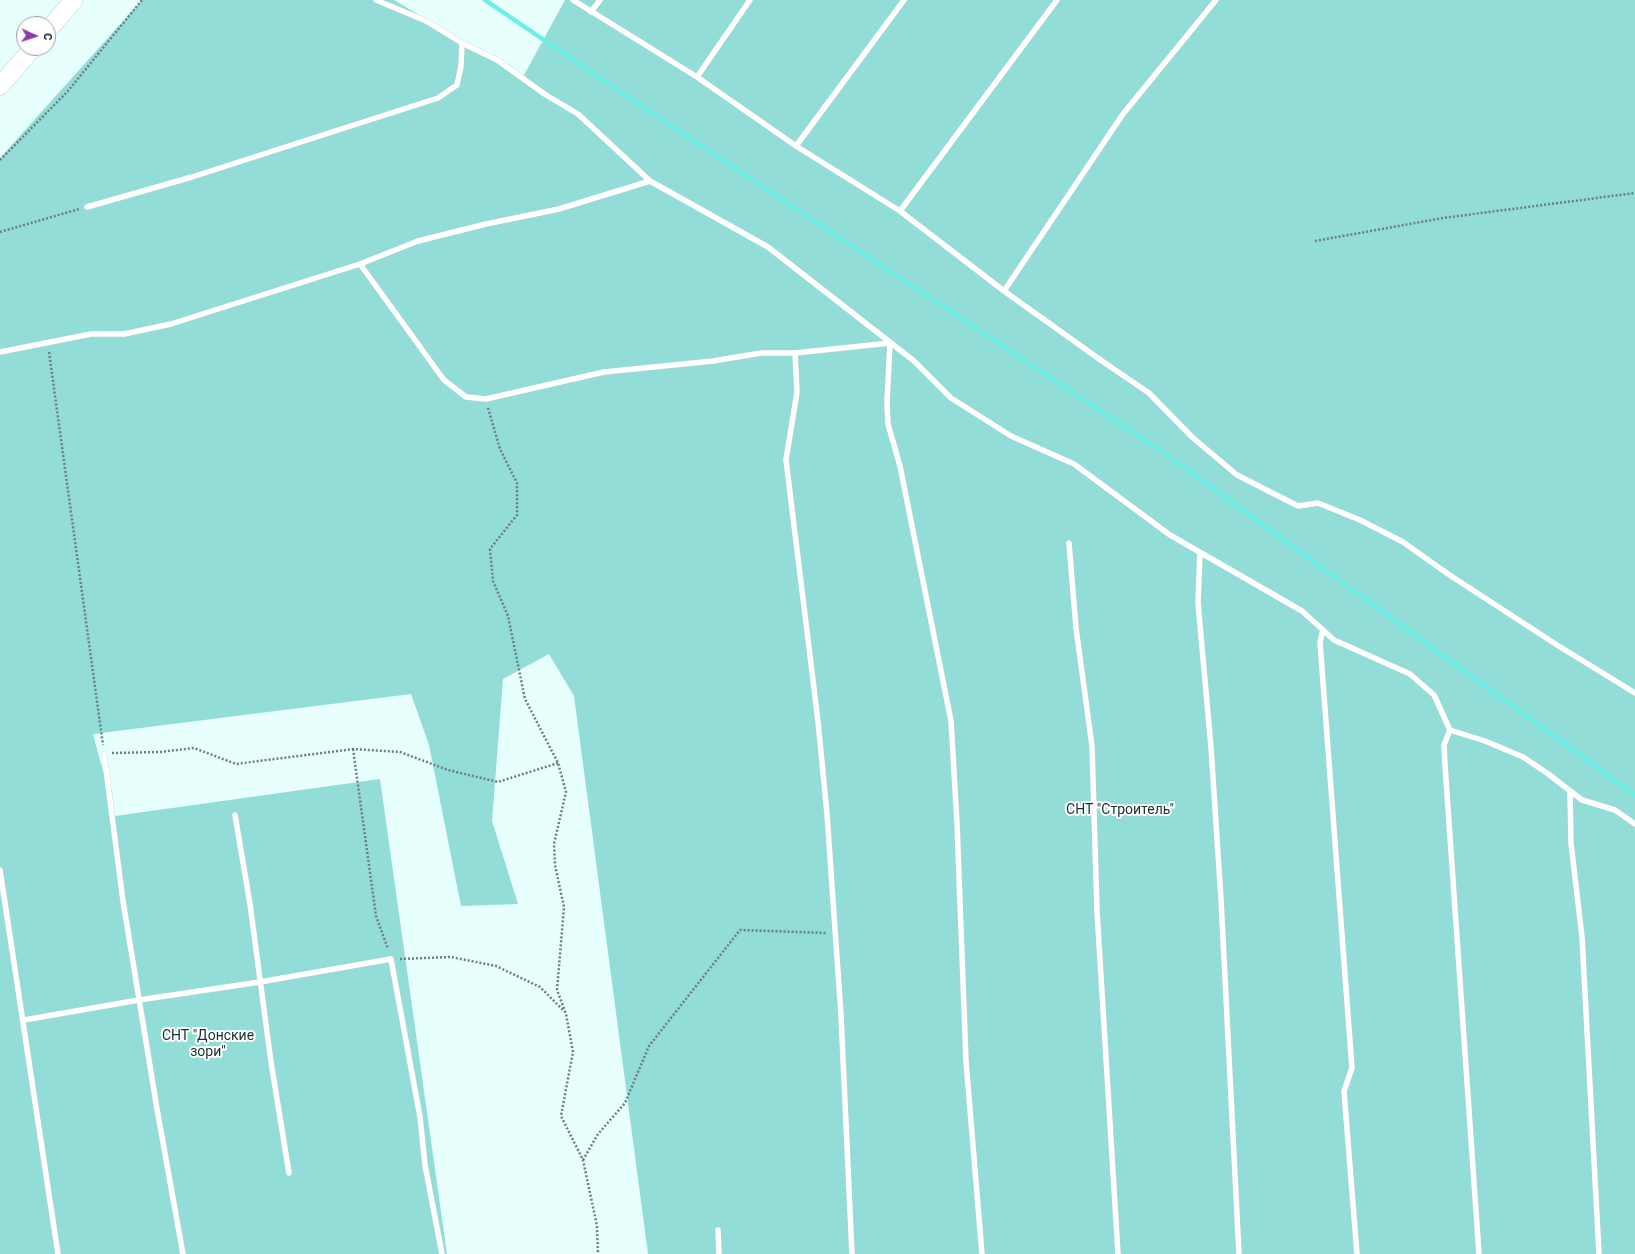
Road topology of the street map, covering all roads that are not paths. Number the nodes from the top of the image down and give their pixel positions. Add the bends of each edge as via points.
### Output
1 (74, 0) edge
2 (376, 0) edge
3 (573, 0) edge
4 (600, 0) edge
5 (750, 0) edge
6 (904, 0) edge
7 (1057, 0) edge
8 (1216, 0) edge
9 (591, 12) junction
10 (56, 21) edge
11 (462, 43) junction
12 (26, 56) edge
13 (697, 77) junction
14 (0, 86) edge
15 (796, 146) junction
16 (650, 181) junction
17 (87, 206) road end
18 (900, 211) junction
19 (360, 264) junction
20 (1004, 290) junction
21 (890, 343) junction
22 (0, 352) edge
23 (795, 353) junction
24 (1069, 543) dead end
25 (1200, 553) junction
26 (1323, 630) junction
27 (1635, 693) edge
28 (1450, 730) junction
29 (104, 754) road end
30 (1570, 791) junction
31 (235, 815) dead end
32 (1635, 824) edge
33 (0, 870) edge
34 (260, 982) junction
35 (139, 1000) junction
36 (24, 1020) junction
37 (289, 1173) dead end
38 (718, 1230) dead end
39 (58, 1254) edge
40 (184, 1254) edge
41 (442, 1254) edge
42 (719, 1254) edge
43 (852, 1254) edge
44 (982, 1254) edge
45 (1118, 1254) edge
46 (1239, 1254) edge
47 (1357, 1254) edge
48 (1479, 1254) edge
49 (1599, 1254) edge

1 - 10 main road
2 - 11 lane via 426,21
3 - 9 lane
4 - 9 lane
5 - 13 lane
6 - 15 lane
7 - 18 lane
8 - 20 lane via 1123,114
9 - 13 lane
11 - 16 lane via 497,60 578,114
11 - 17 lane via 457,85 438,98 192,177
12 - 14 main road
13 - 15 lane
15 - 18 lane
16 - 19 lane via 559,209 418,241
16 - 21 lane via 768,247
18 - 20 lane
19 - 22 lane via 171,324 124,334 91,334
19 - 23 lane via 444,380 466,397 486,400 604,372 713,361 761,353
20 - 27 lane via 1149,393 1192,437 1237,475 1298,506 1318,503 1360,520 1403,542 1467,587
21 - 23 lane
21 - 25 lane via 914,361 951,398 1011,436 1074,464 1170,535
21 - 44 lane via 888,424 900,466 951,721 966,1061
23 - 43 lane via 797,392 786,460 827,814 841,1015
24 - 45 lane via 1076,628 1092,746 1097,911
25 - 26 lane via 1302,611
25 - 46 lane via 1198,602 1221,899
26 - 28 lane via 1334,640 1410,674 1434,695
26 - 47 lane via 1320,642 1352,1068 1344,1091
28 - 30 lane via 1523,757
28 - 48 lane via 1444,745 1445,765
29 - 35 lane
30 - 32 lane via 1582,800 1615,810
30 - 49 lane via 1571,843 1582,937
31 - 34 lane
33 - 36 lane
34 - 35 lane
34 - 37 lane
34 - 41 lane via 391,959
35 - 36 lane
35 - 40 lane
36 - 39 lane
38 - 42 lane

